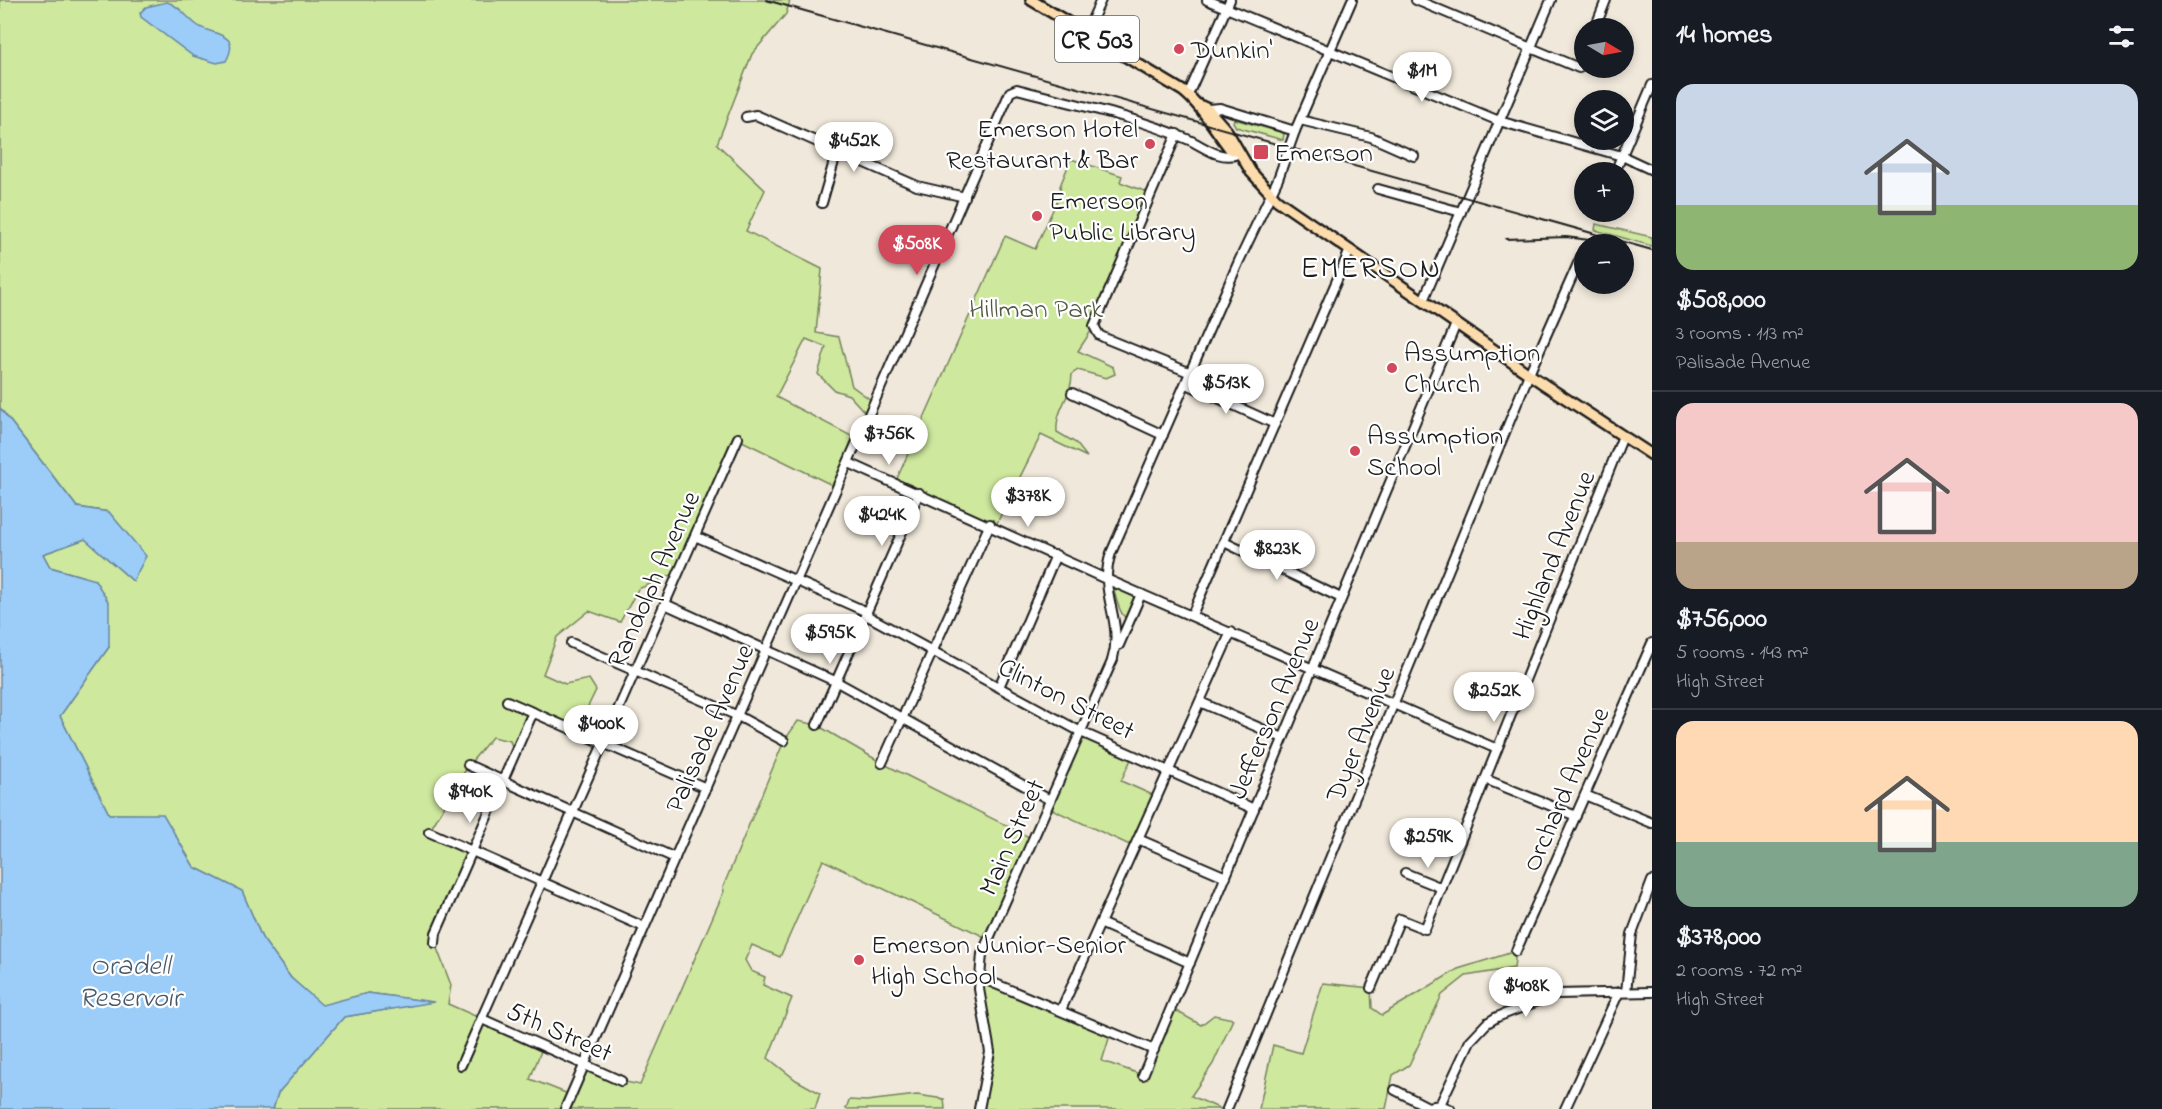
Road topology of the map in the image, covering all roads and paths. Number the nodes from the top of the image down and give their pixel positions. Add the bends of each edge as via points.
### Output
1 (1031, 0) edge
2 (1101, 0) edge
3 (1207, 0) edge
4 (1353, 0) edge
5 (1416, 0) edge
6 (1551, 0) edge
7 (1606, 0) edge
8 (1228, 4) edge
9 (1599, 18) edge
10 (1086, 33) junction
11 (1530, 48) junction
12 (1330, 51) junction
13 (1574, 66) edge
14 (1652, 85) edge
15 (1188, 95) junction
16 (1197, 104) junction
17 (1208, 108) junction
18 (746, 117) dead end
19 (1300, 120) junction
20 (1500, 121) junction
21 (1295, 131) junction
22 (1177, 134) junction
23 (837, 151) junction
24 (1237, 152) junction
25 (1414, 156) dead end
26 (1622, 156) junction
27 (1620, 162) edge
28 (1652, 170) edge
29 (1378, 189) dead end
30 (1270, 194) junction
31 (965, 197) junction
32 (822, 202) dead end
33 (1461, 212) junction
34 (1350, 250) junction
35 (1574, 272) edge
36 (1423, 301) junction
37 (1456, 324) junction
38 (1191, 374) junction
39 (1528, 374) junction
40 (1187, 384) junction
41 (1072, 393) dead end
42 (1275, 424) junction
43 (1163, 435) junction
44 (1623, 436) junction
45 (738, 438) dead end
46 (1652, 455) edge
47 (849, 463) junction
48 (920, 493) junction
49 (990, 524) junction
50 (695, 536) junction
51 (1224, 542) junction
52 (1056, 555) junction
53 (1106, 579) junction
54 (797, 581) junction
55 (1141, 594) junction
56 (1341, 598) junction
57 (665, 604) junction
58 (866, 613) junction
59 (1192, 615) junction
60 (1231, 632) junction
61 (571, 642) dead end
62 (1652, 643) edge
63 (933, 651) junction
64 (765, 652) junction
65 (1112, 661) junction
66 (1313, 667) junction
67 (635, 673) junction
68 (837, 682) junction
69 (999, 687) junction
70 (507, 701) dead end
71 (1200, 702) junction
72 (1395, 703) junction
73 (533, 712) junction
74 (738, 716) junction
75 (904, 720) junction
76 (817, 725) dead end
77 (1081, 732) junction
78 (1283, 738) junction
79 (784, 741) dead end
80 (604, 743) junction
81 (1497, 749) junction
82 (882, 763) dead end
83 (468, 765) dead end
84 (1169, 771) junction
85 (1485, 779) junction
86 (504, 781) junction
87 (705, 788) junction
88 (1585, 795) junction
89 (1050, 800) junction
90 (1254, 809) junction
91 (573, 812) junction
92 (1576, 816) junction
93 (1652, 823) edge
94 (429, 832) dead end
95 (1138, 839) junction
96 (472, 851) junction
97 (675, 858) junction
98 (1405, 873) dead end
99 (1226, 877) junction
100 (542, 882) junction
101 (1651, 886) edge
102 (1442, 888) junction
103 (1101, 923) junction
104 (644, 927) junction
105 (435, 943) dead end
106 (1516, 951) dead end
107 (1190, 963) junction
108 (979, 977) junction
109 (1371, 988) dead end
110 (1623, 992) junction
111 (1652, 992) edge
112 (1061, 1010) junction
113 (482, 1019) junction
114 (1154, 1050) junction
115 (584, 1064) junction
116 (461, 1065) dead end
117 (1143, 1076) dead end
118 (621, 1081) dead end
119 (1395, 1090) dead end
120 (1439, 1107) edge
121 (565, 1109) edge
122 (979, 1109) edge
123 (1227, 1109) edge
124 (1450, 1109) edge
125 (1565, 1109) edge

1 - 10 main road, CR 503
2 - 10 street
3 - 8 street
4 - 12 street
5 - 11 street
6 - 11 street
7 - 9 street
8 - 12 street
8 - 15 street
10 - 15 main road, CR 503
11 - 13 street
11 - 20 street
12 - 19 street
12 - 20 street
14 - 26 street
15 - 16 main road, CR 503
16 - 17 main road, CR 503
16 - 24 main road, CR 503
17 - 21 street via 1220,108
17 - 24 main road, CR 503 via 1236,144
18 - 23 street via 756,115
19 - 21 street
19 - 25 street via 1371,137
20 - 26 street
20 - 33 street
21 - 30 street
22 - 24 street via 1223,157
22 - 31 street, Palisade Avenue via 1017,89 1006,99
22 - 38 street via 1094,322 1096,331 1107,339
23 - 31 street via 916,186
23 - 32 street
24 - 30 main road, CR 503
26 - 27 street
26 - 28 street
29 - 33 street
30 - 34 main road, CR 503
30 - 38 street
31 - 47 street, Palisade Avenue
33 - 36 street
34 - 36 main road, CR 503
34 - 42 street
35 - 39 street, Dyer Avenue
36 - 37 main road, CR 503
37 - 39 main road, CR 503
37 - 56 street, Jefferson Avenue
38 - 40 street
39 - 44 main road, CR 503
39 - 72 street, Dyer Avenue
40 - 42 street
40 - 43 street
41 - 43 street
42 - 51 street
43 - 53 street via 1111,553
44 - 46 main road, CR 503
44 - 81 street, Highland Avenue
45 - 50 street, Randolph Avenue
47 - 48 street
47 - 54 street, Palisade Avenue
48 - 49 street
48 - 58 street
49 - 52 street
49 - 63 street
50 - 54 street, Clinton Street
50 - 57 street, Randolph Avenue
51 - 56 street
51 - 59 street
52 - 53 street
52 - 69 street
53 - 55 street
53 - 65 street via 1118,635
54 - 58 street, Clinton Street
54 - 64 street, Palisade Avenue
55 - 59 street
55 - 65 street, Main Street
56 - 66 street, Jefferson Avenue
57 - 64 street
57 - 67 street, Randolph Avenue
58 - 63 street, Clinton Street
58 - 68 street
59 - 60 street
60 - 66 street
60 - 71 street
61 - 67 street
62 - 88 street, Orchard Avenue
63 - 69 street, Clinton Street
63 - 75 street
64 - 68 street
64 - 74 street, Palisade Avenue
65 - 77 street, Main Street
66 - 72 street
66 - 78 street, Jefferson Avenue
67 - 74 street
67 - 80 street, Randolph Avenue
68 - 75 street
68 - 76 street
69 - 77 street, Clinton Street
70 - 73 street
71 - 78 street
71 - 84 street
72 - 81 street
72 - 123 street, Dyer Avenue
73 - 80 street
73 - 86 street
74 - 79 street
74 - 87 street, Palisade Avenue
75 - 82 street
75 - 89 street
77 - 84 street, Clinton Street
77 - 89 street, Main Street
78 - 90 street, Jefferson Avenue
80 - 87 street
80 - 91 street, Randolph Avenue
81 - 85 street, Highland Avenue
83 - 86 street
84 - 90 street, Clinton Street
84 - 95 street
85 - 92 street
85 - 102 street, Highland Avenue
86 - 91 street
86 - 96 street
87 - 97 street, Palisade Avenue
88 - 92 street, Orchard Avenue
88 - 93 street
89 - 108 street, Main Street via 986,944
90 - 99 street, Jefferson Avenue
91 - 97 street
91 - 100 street, Randolph Avenue
92 - 106 street, Orchard Avenue
94 - 96 street
95 - 99 street
95 - 103 street
96 - 100 street
96 - 105 street
97 - 104 street, Palisade Avenue
98 - 102 street
99 - 107 street, Jefferson Avenue
100 - 104 street
100 - 113 street, Randolph Avenue
101 - 110 street via 1632,934
102 - 109 street, Highland Avenue via 1425,929 1400,919
103 - 107 street
103 - 112 street
104 - 115 street, Palisade Avenue
107 - 114 street, Jefferson Avenue
108 - 112 street
108 - 122 street, Main Street via 990,1052
110 - 111 street
110 - 120 street via 1556,994 1497,1017 1470,1041
110 - 125 street
112 - 114 street
113 - 115 street, 5th Street
113 - 116 street, Randolph Avenue
114 - 117 street, Jefferson Avenue
115 - 118 street, 5th Street
115 - 121 street, Palisade Avenue
119 - 120 street via 1428,1107
120 - 124 street

